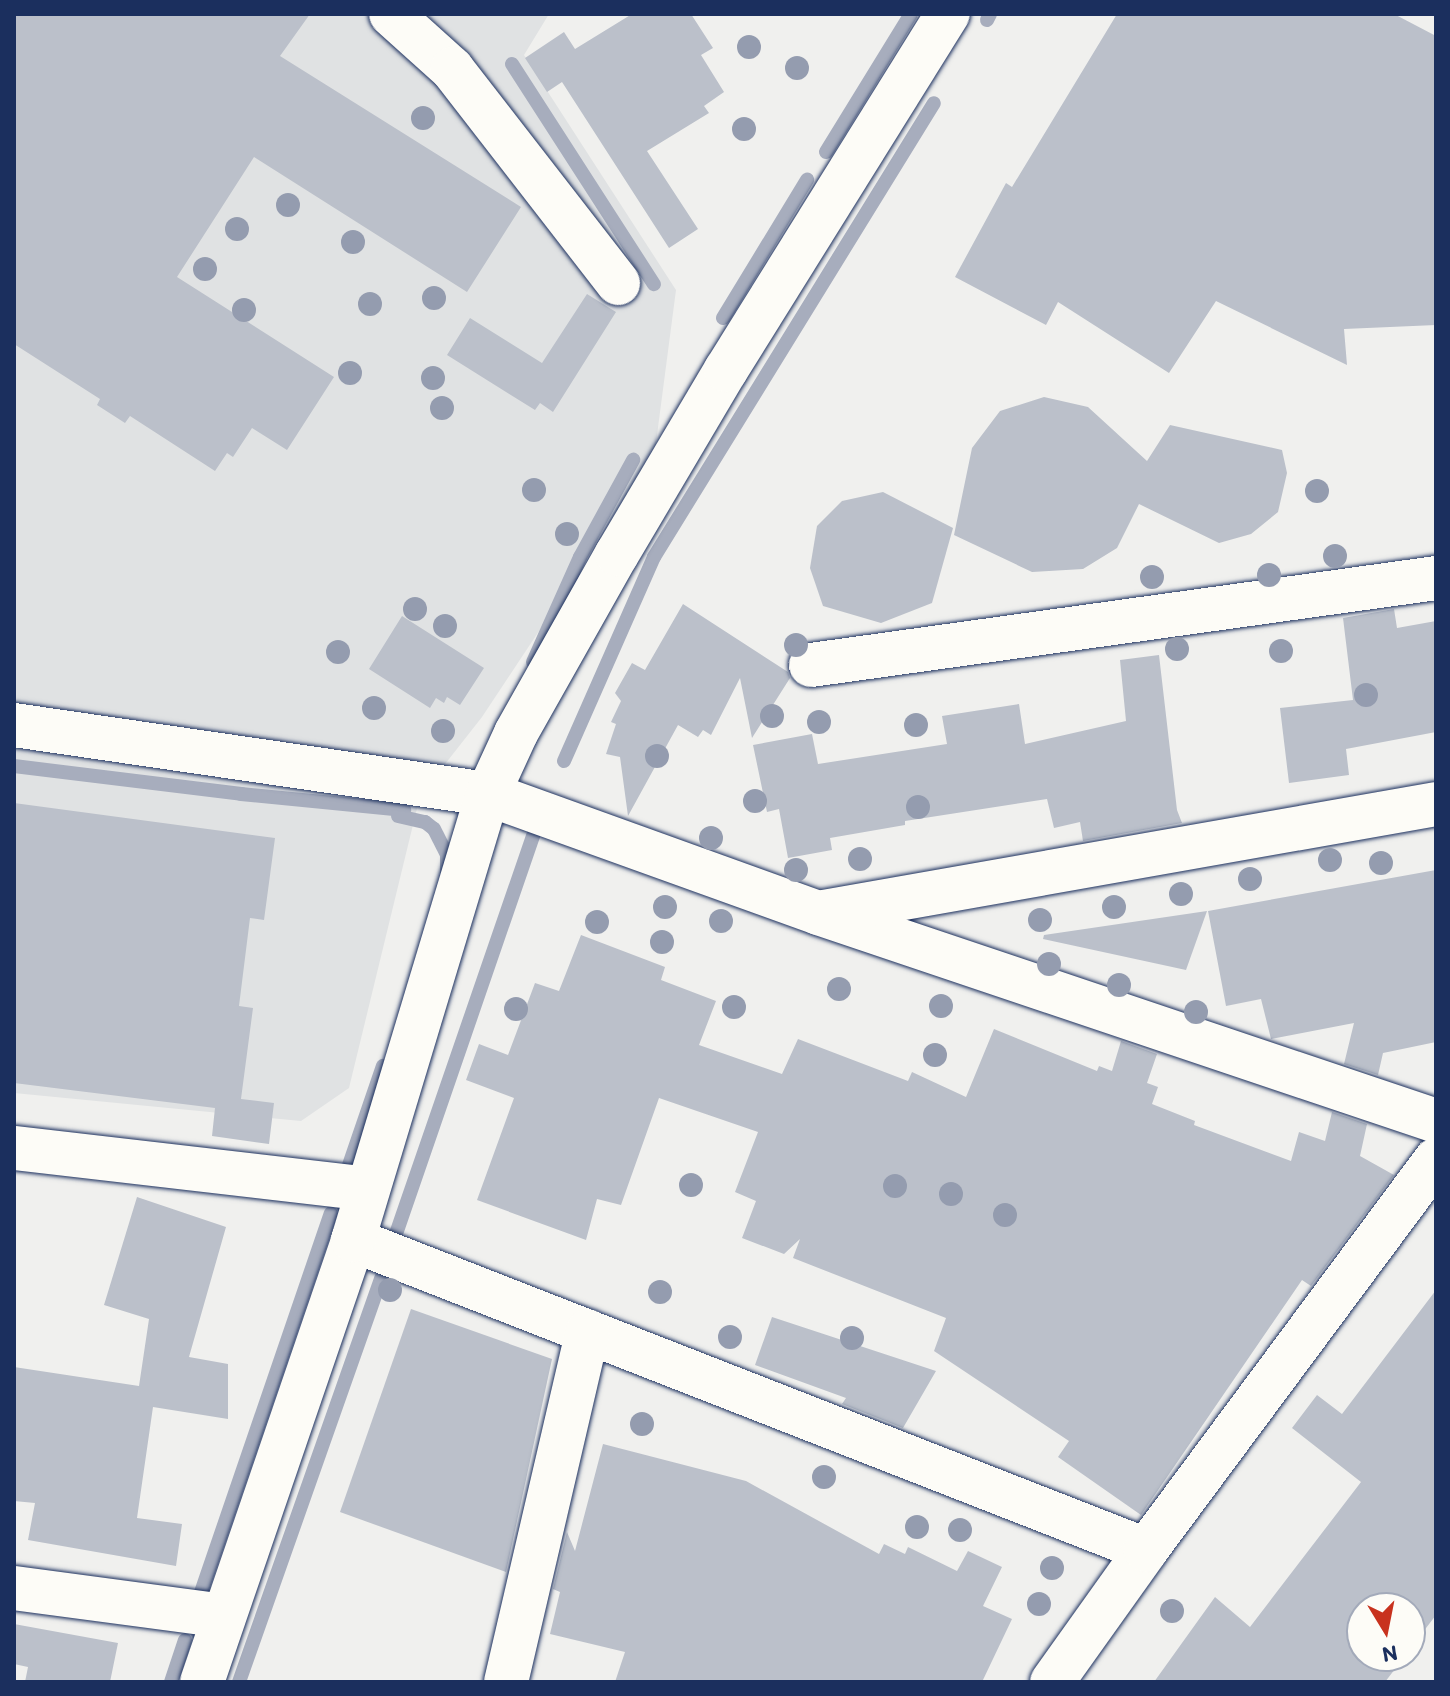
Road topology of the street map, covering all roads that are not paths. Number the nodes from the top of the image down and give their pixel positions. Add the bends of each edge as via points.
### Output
1 (391, 14) edge
2 (948, 14) edge
3 (618, 283) dead end
4 (1436, 578) edge
5 (811, 665) dead end
6 (14, 725) edge
7 (488, 794) junction
8 (1436, 804) edge
9 (818, 913) junction
10 (1436, 1121) edge
11 (14, 1148) edge
12 (1436, 1160) edge
13 (368, 1189) junction
14 (353, 1240) junction
15 (588, 1331) junction
16 (1146, 1550) junction
17 (14, 1588) edge
18 (223, 1616) junction
19 (202, 1682) edge
20 (506, 1682) edge
21 (1052, 1682) edge

1 - 3 street via 452,69
2 - 7 street via 632,528 516,733
4 - 5 street
6 - 7 street
7 - 9 street
7 - 13 street
8 - 9 street
9 - 10 street
11 - 13 street
12 - 16 street
13 - 14 street
14 - 15 street
14 - 18 street
15 - 16 street
15 - 20 street
16 - 21 street
17 - 18 street
18 - 19 street

